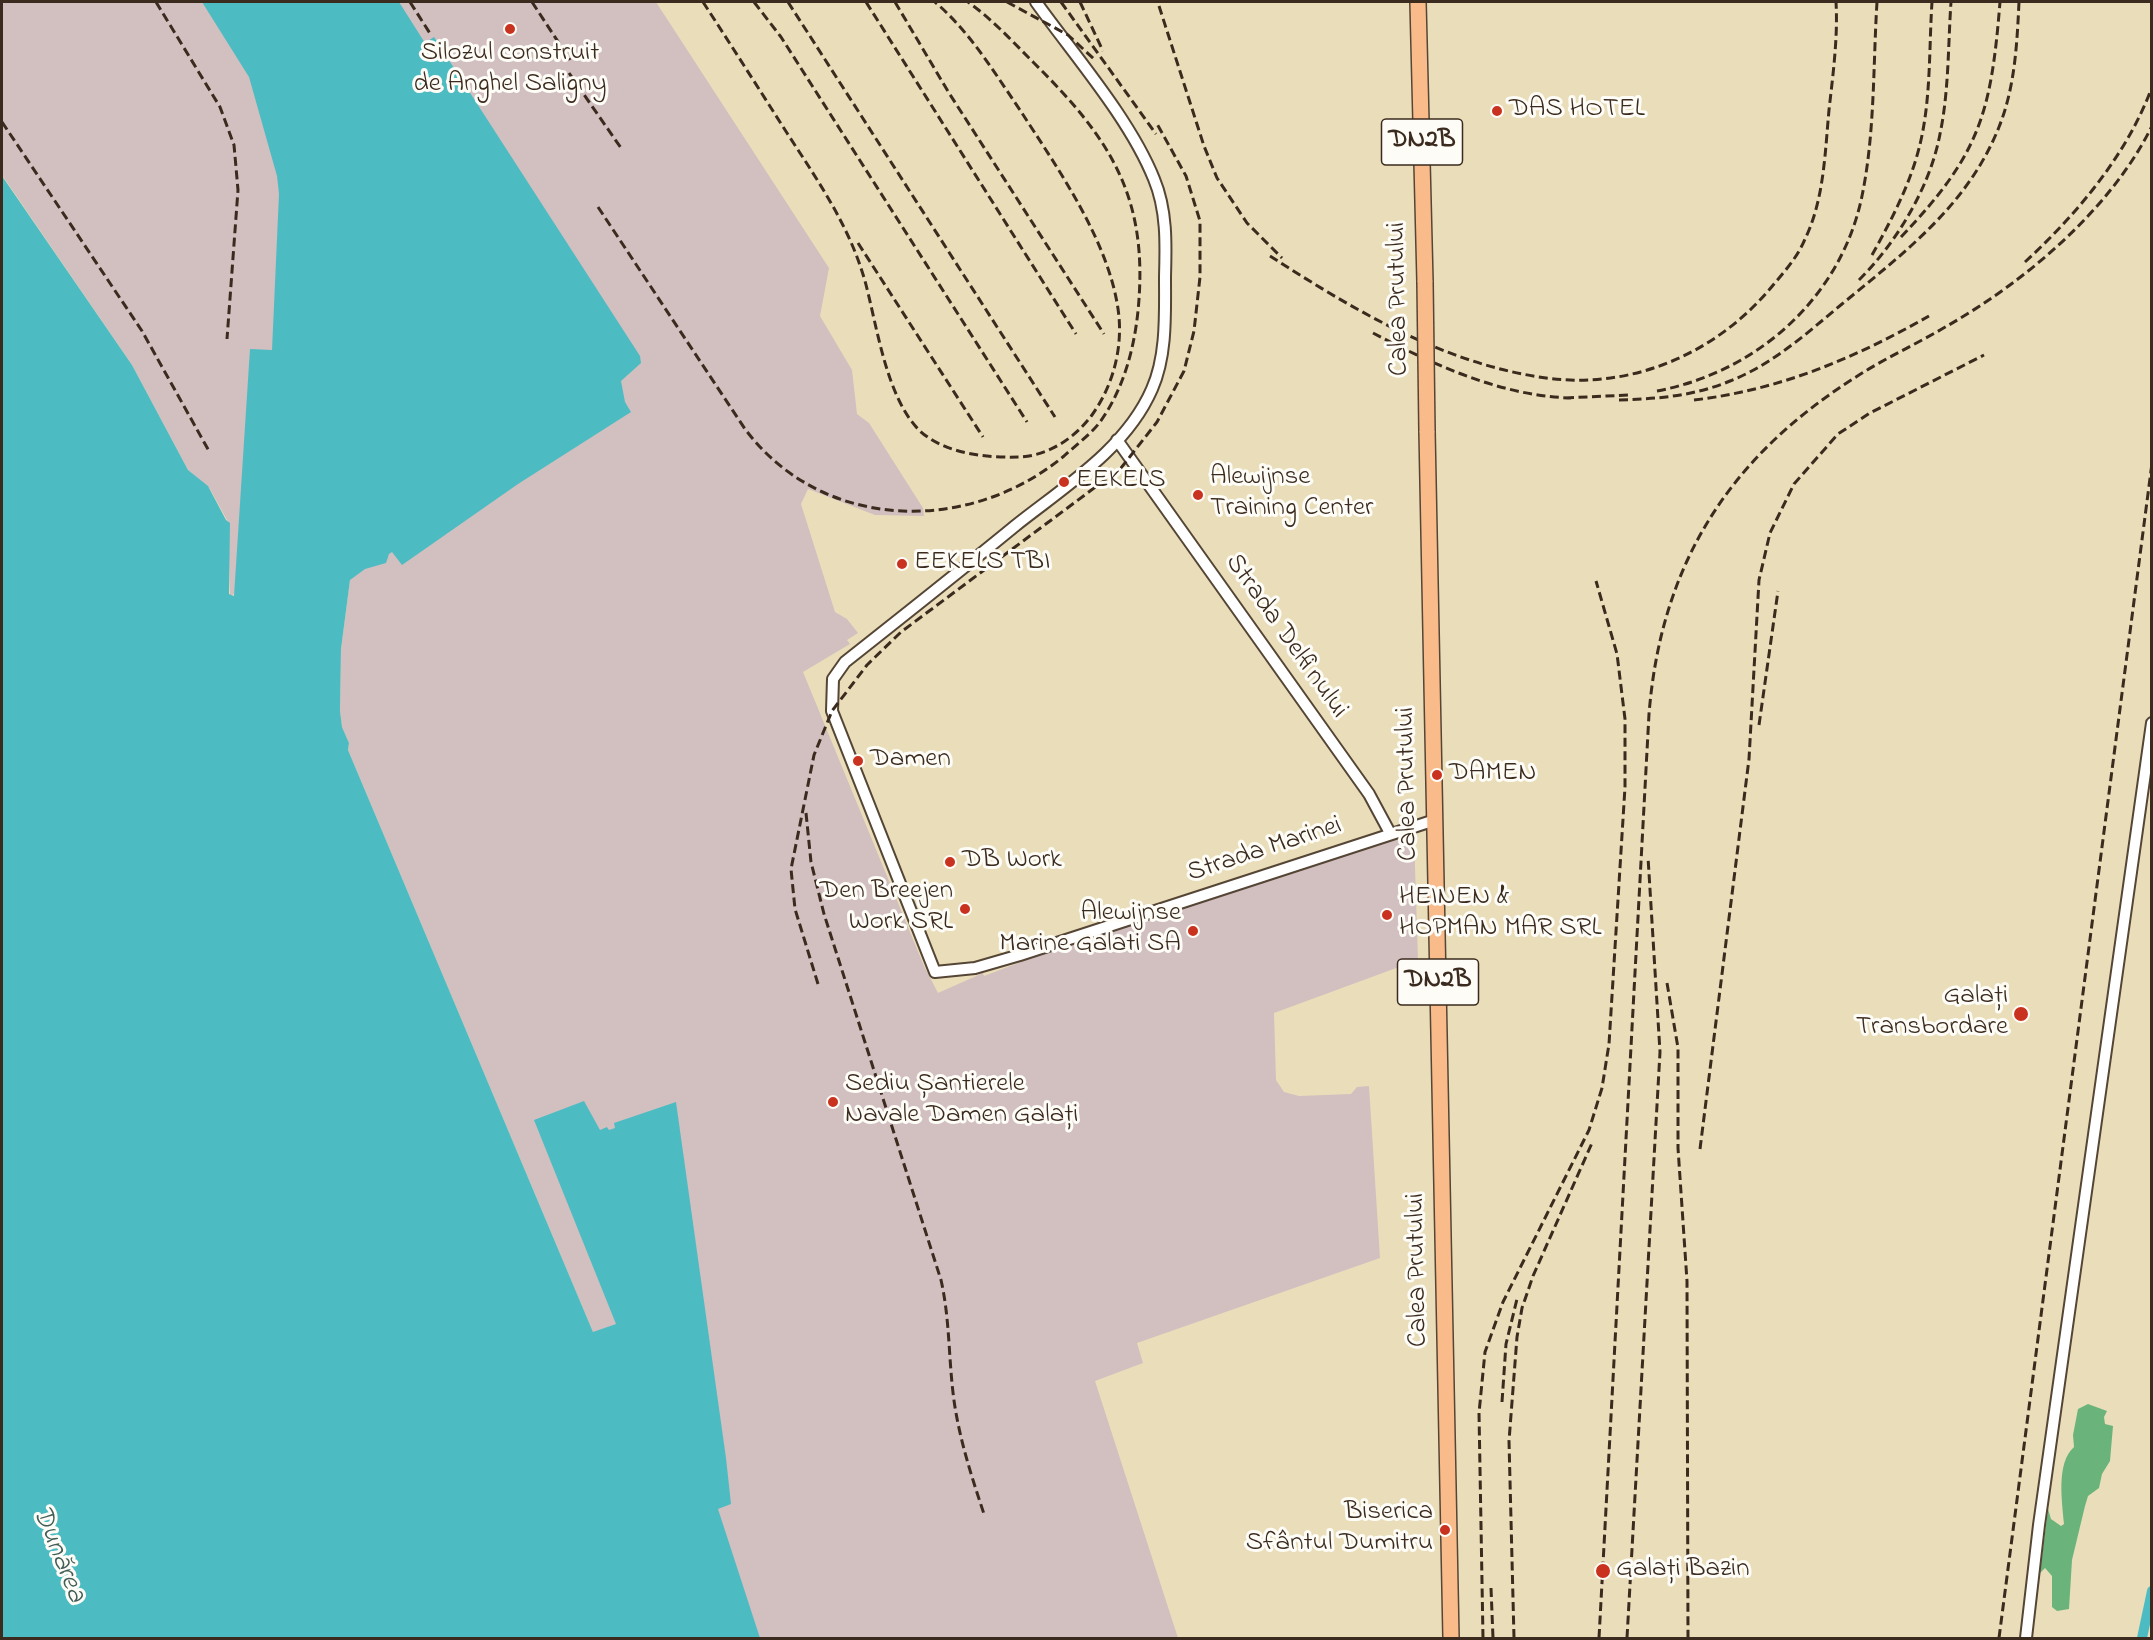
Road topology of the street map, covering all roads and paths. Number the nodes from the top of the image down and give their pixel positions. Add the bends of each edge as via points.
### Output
1 (1036, 2) edge
2 (1418, 2) edge
3 (1117, 440) junction
4 (2151, 723) edge
5 (1435, 820) junction
6 (1390, 833) junction
7 (1451, 1638) edge
8 (2026, 1638) edge

1 - 3 street via 1131,136 1149,167 1162,202 1166,258 1161,354 1152,390
2 - 5 highway, Calea Prutului / DN2B, bridge
3 - 6 street, Strada Delfinului via 1369,794
3 - 6 street, Strada Marinei via 1065,488 838,670 832,688 832,711 935,972 975,968 1020,955
4 - 8 street
5 - 6 street, Strada Marinei
5 - 7 highway, Calea Prutului / DN2B

